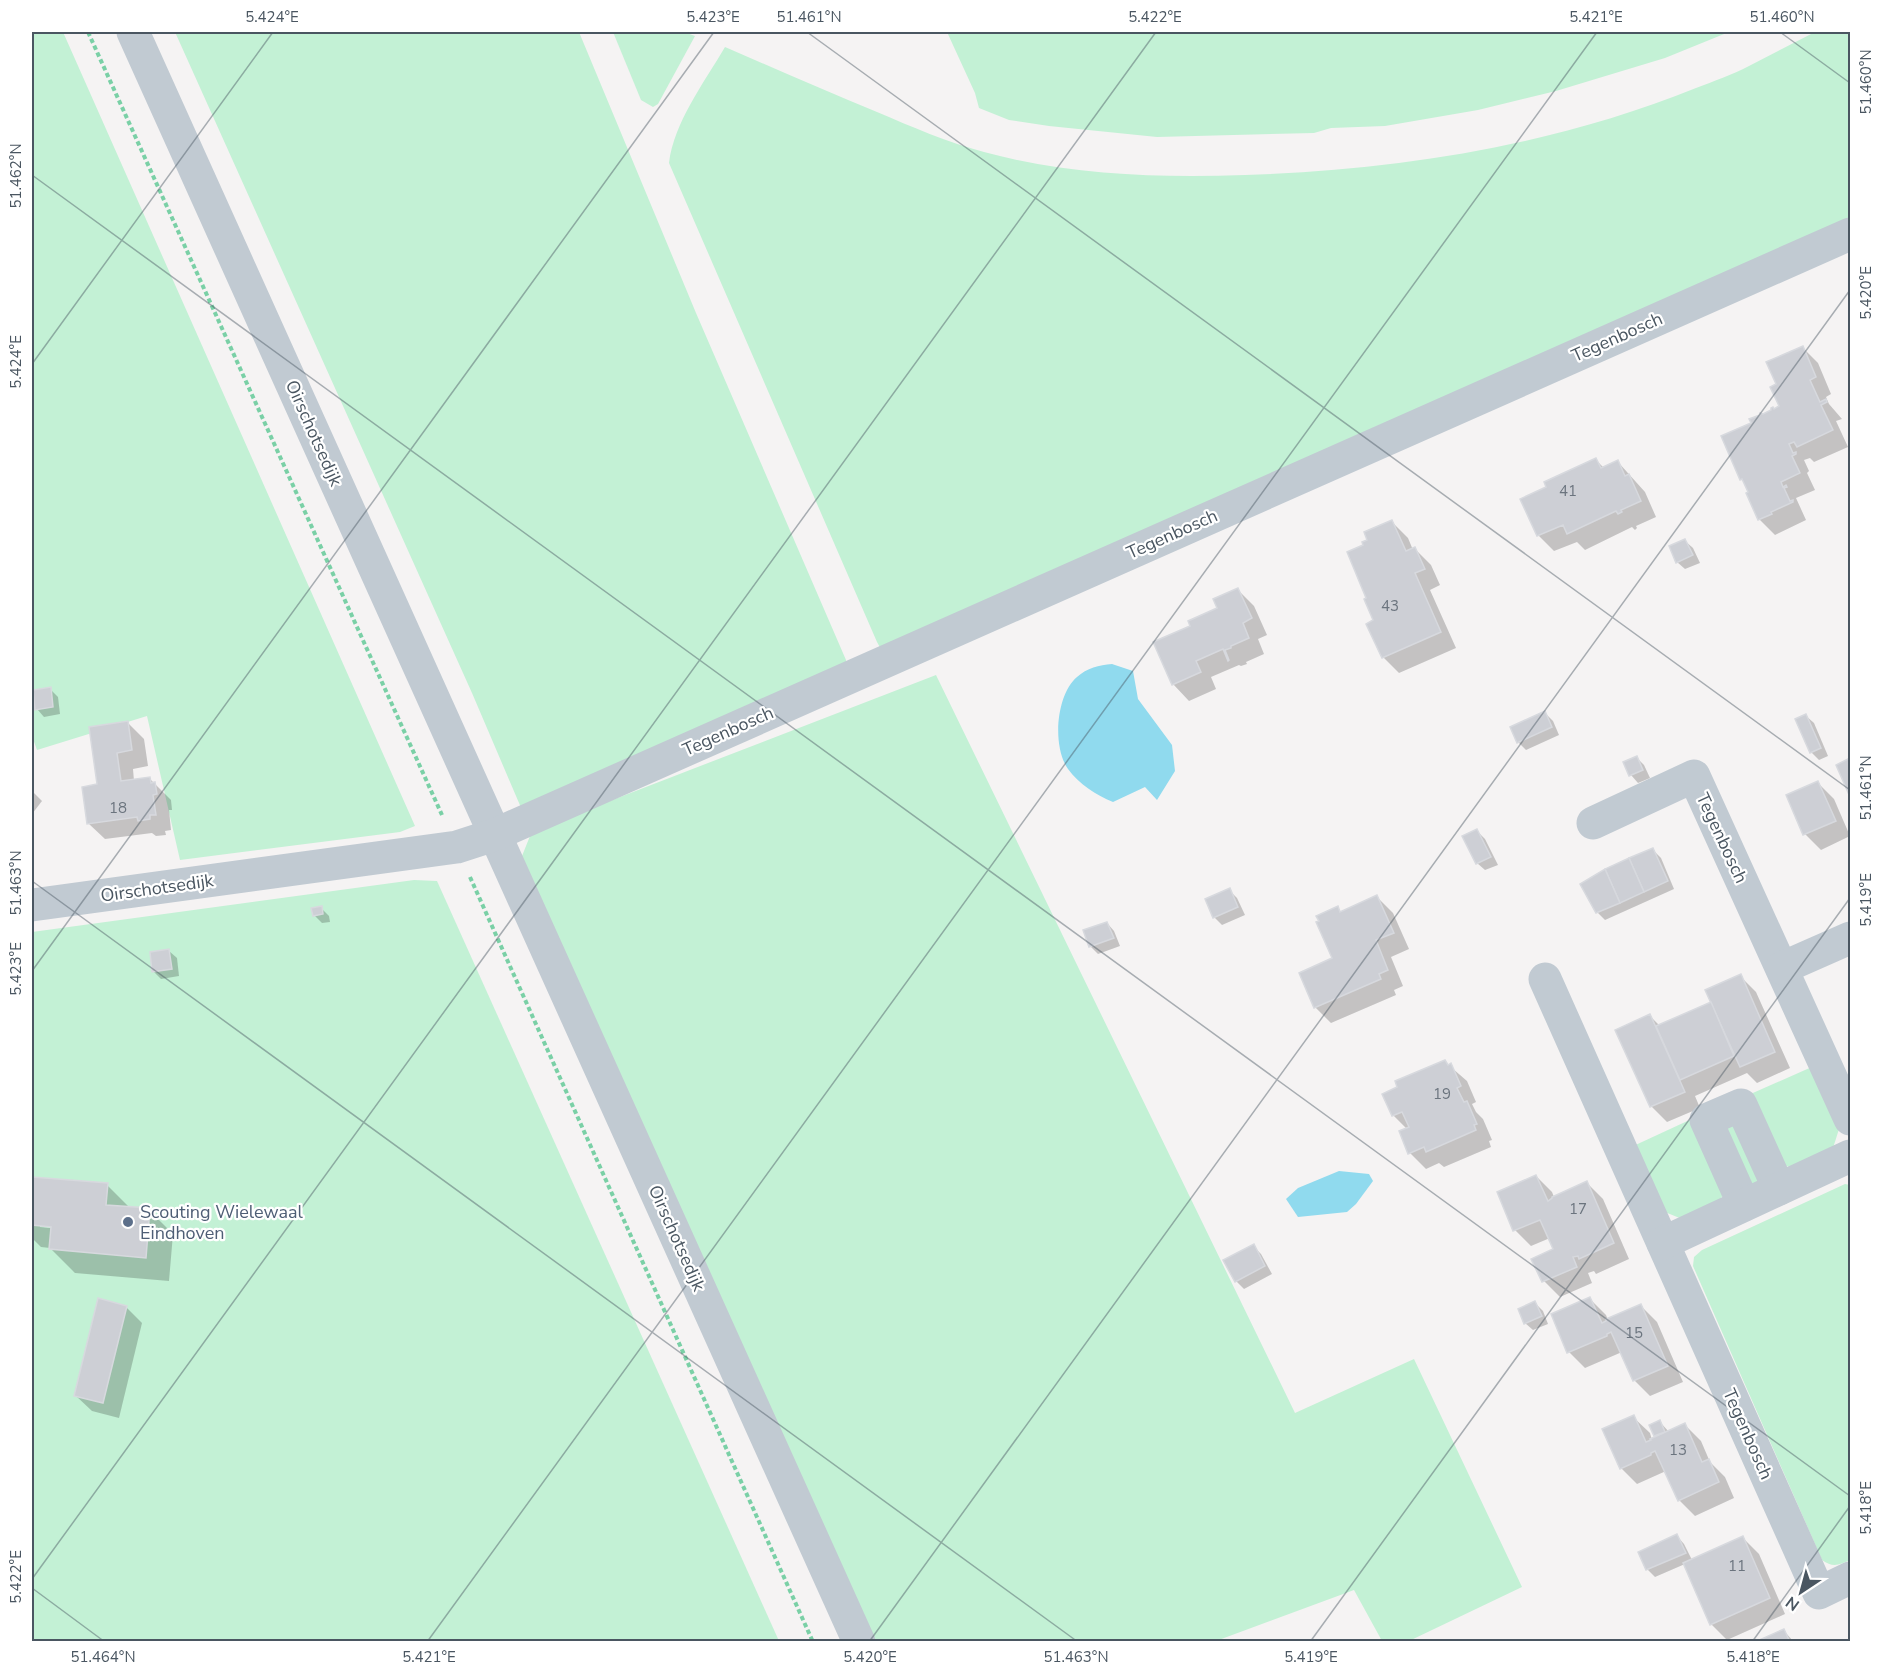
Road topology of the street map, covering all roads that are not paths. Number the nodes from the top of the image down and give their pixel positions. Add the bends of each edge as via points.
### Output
1 (133, 32) edge
2 (1851, 234) edge
3 (1593, 823) dead end
4 (494, 835) junction
5 (32, 905) edge
6 (1851, 938) edge
7 (1782, 968) junction
8 (1545, 979) dead end
9 (1851, 1119) edge
10 (1851, 1156) edge
11 (1779, 1189) junction
12 (1744, 1205) junction
13 (1663, 1243) junction
14 (1851, 1578) edge
15 (859, 1641) edge

1 - 4 street, Oirschotsedijk
2 - 4 street, Tegenbosch via 865,656
3 - 7 street, Tegenbosch via 1694,776
4 - 5 street, Oirschotsedijk via 457,847
4 - 15 street, Oirschotsedijk
6 - 7 street
7 - 9 street, Tegenbosch
8 - 13 street, Tegenbosch
10 - 11 street
11 - 12 street
11 - 12 street via 1741,1105 1706,1120
12 - 13 street
13 - 14 street, Tegenbosch via 1819,1593

